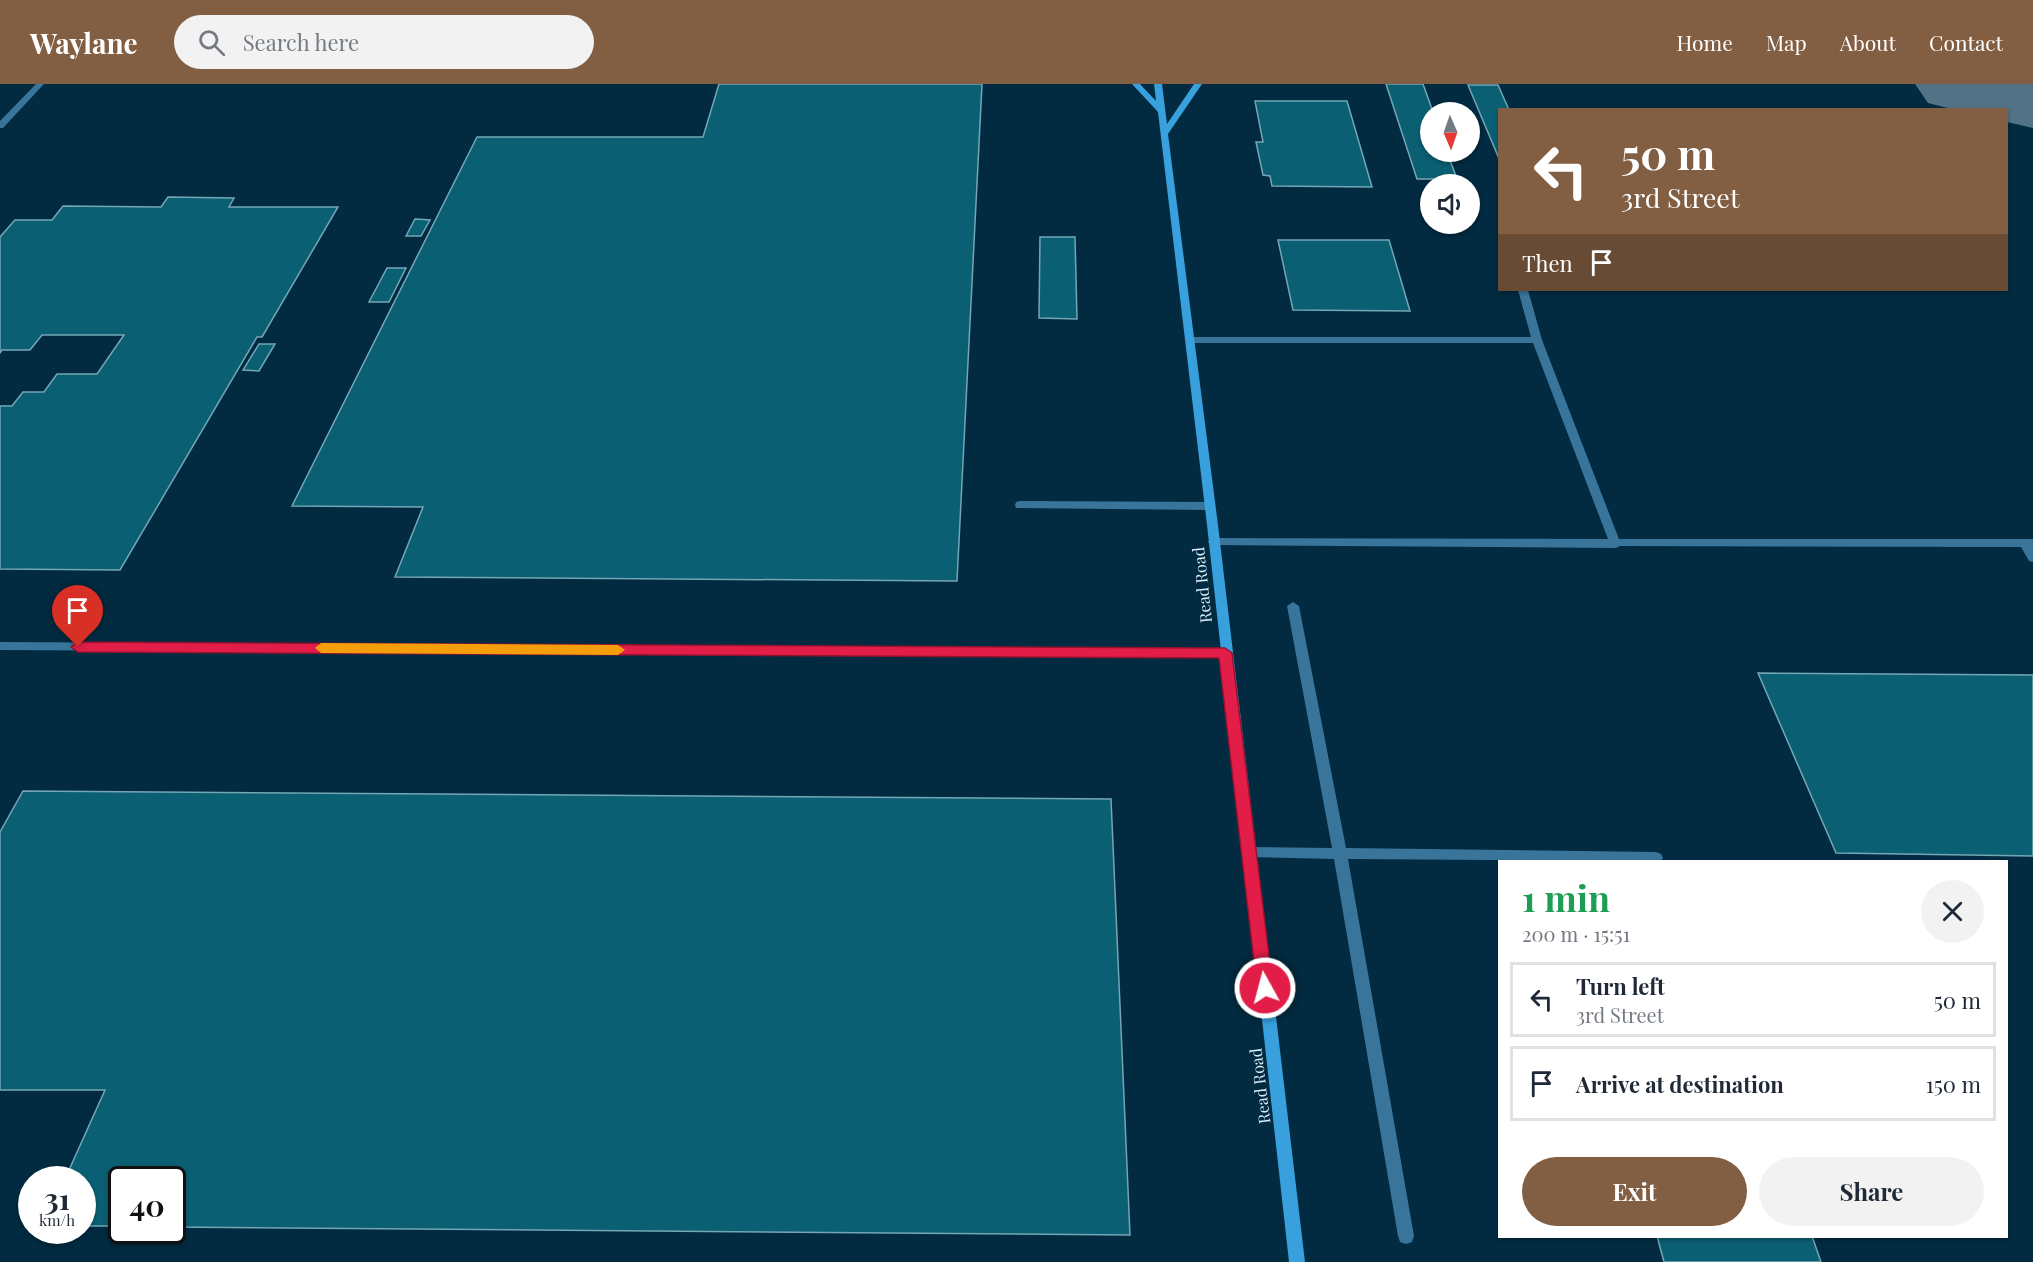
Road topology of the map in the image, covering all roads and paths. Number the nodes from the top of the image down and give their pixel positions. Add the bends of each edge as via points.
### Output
1 (40, 84) edge
2 (1136, 84) edge
3 (1158, 84) edge
4 (1198, 84) edge
5 (1161, 111) junction
6 (0, 126) edge
7 (1164, 135) junction
8 (1523, 291) edge
9 (1190, 340) junction
10 (1538, 340) junction
11 (1020, 505) dead end
12 (1210, 506) junction
13 (1214, 542) junction
14 (2028, 543) edge
15 (1616, 544) junction
16 (2033, 558) edge
17 (1293, 606) dead end
18 (0, 646) edge
19 (1225, 653) junction
20 (1249, 852) junction
21 (1340, 853) junction
22 (1656, 858) dead end
23 (1406, 1236) dead end
24 (1297, 1262) edge

1 - 6 street
2 - 5 street
3 - 5 street, Read Road
4 - 7 street
5 - 7 street, Read Road
7 - 9 street, Read Road
8 - 10 street
9 - 10 street
9 - 12 street, Read Road
10 - 15 street
11 - 12 street
12 - 13 street, Read Road
13 - 15 street
13 - 19 street, Read Road
14 - 15 street
14 - 16 street
17 - 21 street
18 - 19 street
19 - 20 street, Read Road
20 - 21 street
20 - 24 street, Read Road
21 - 22 street
21 - 23 street

